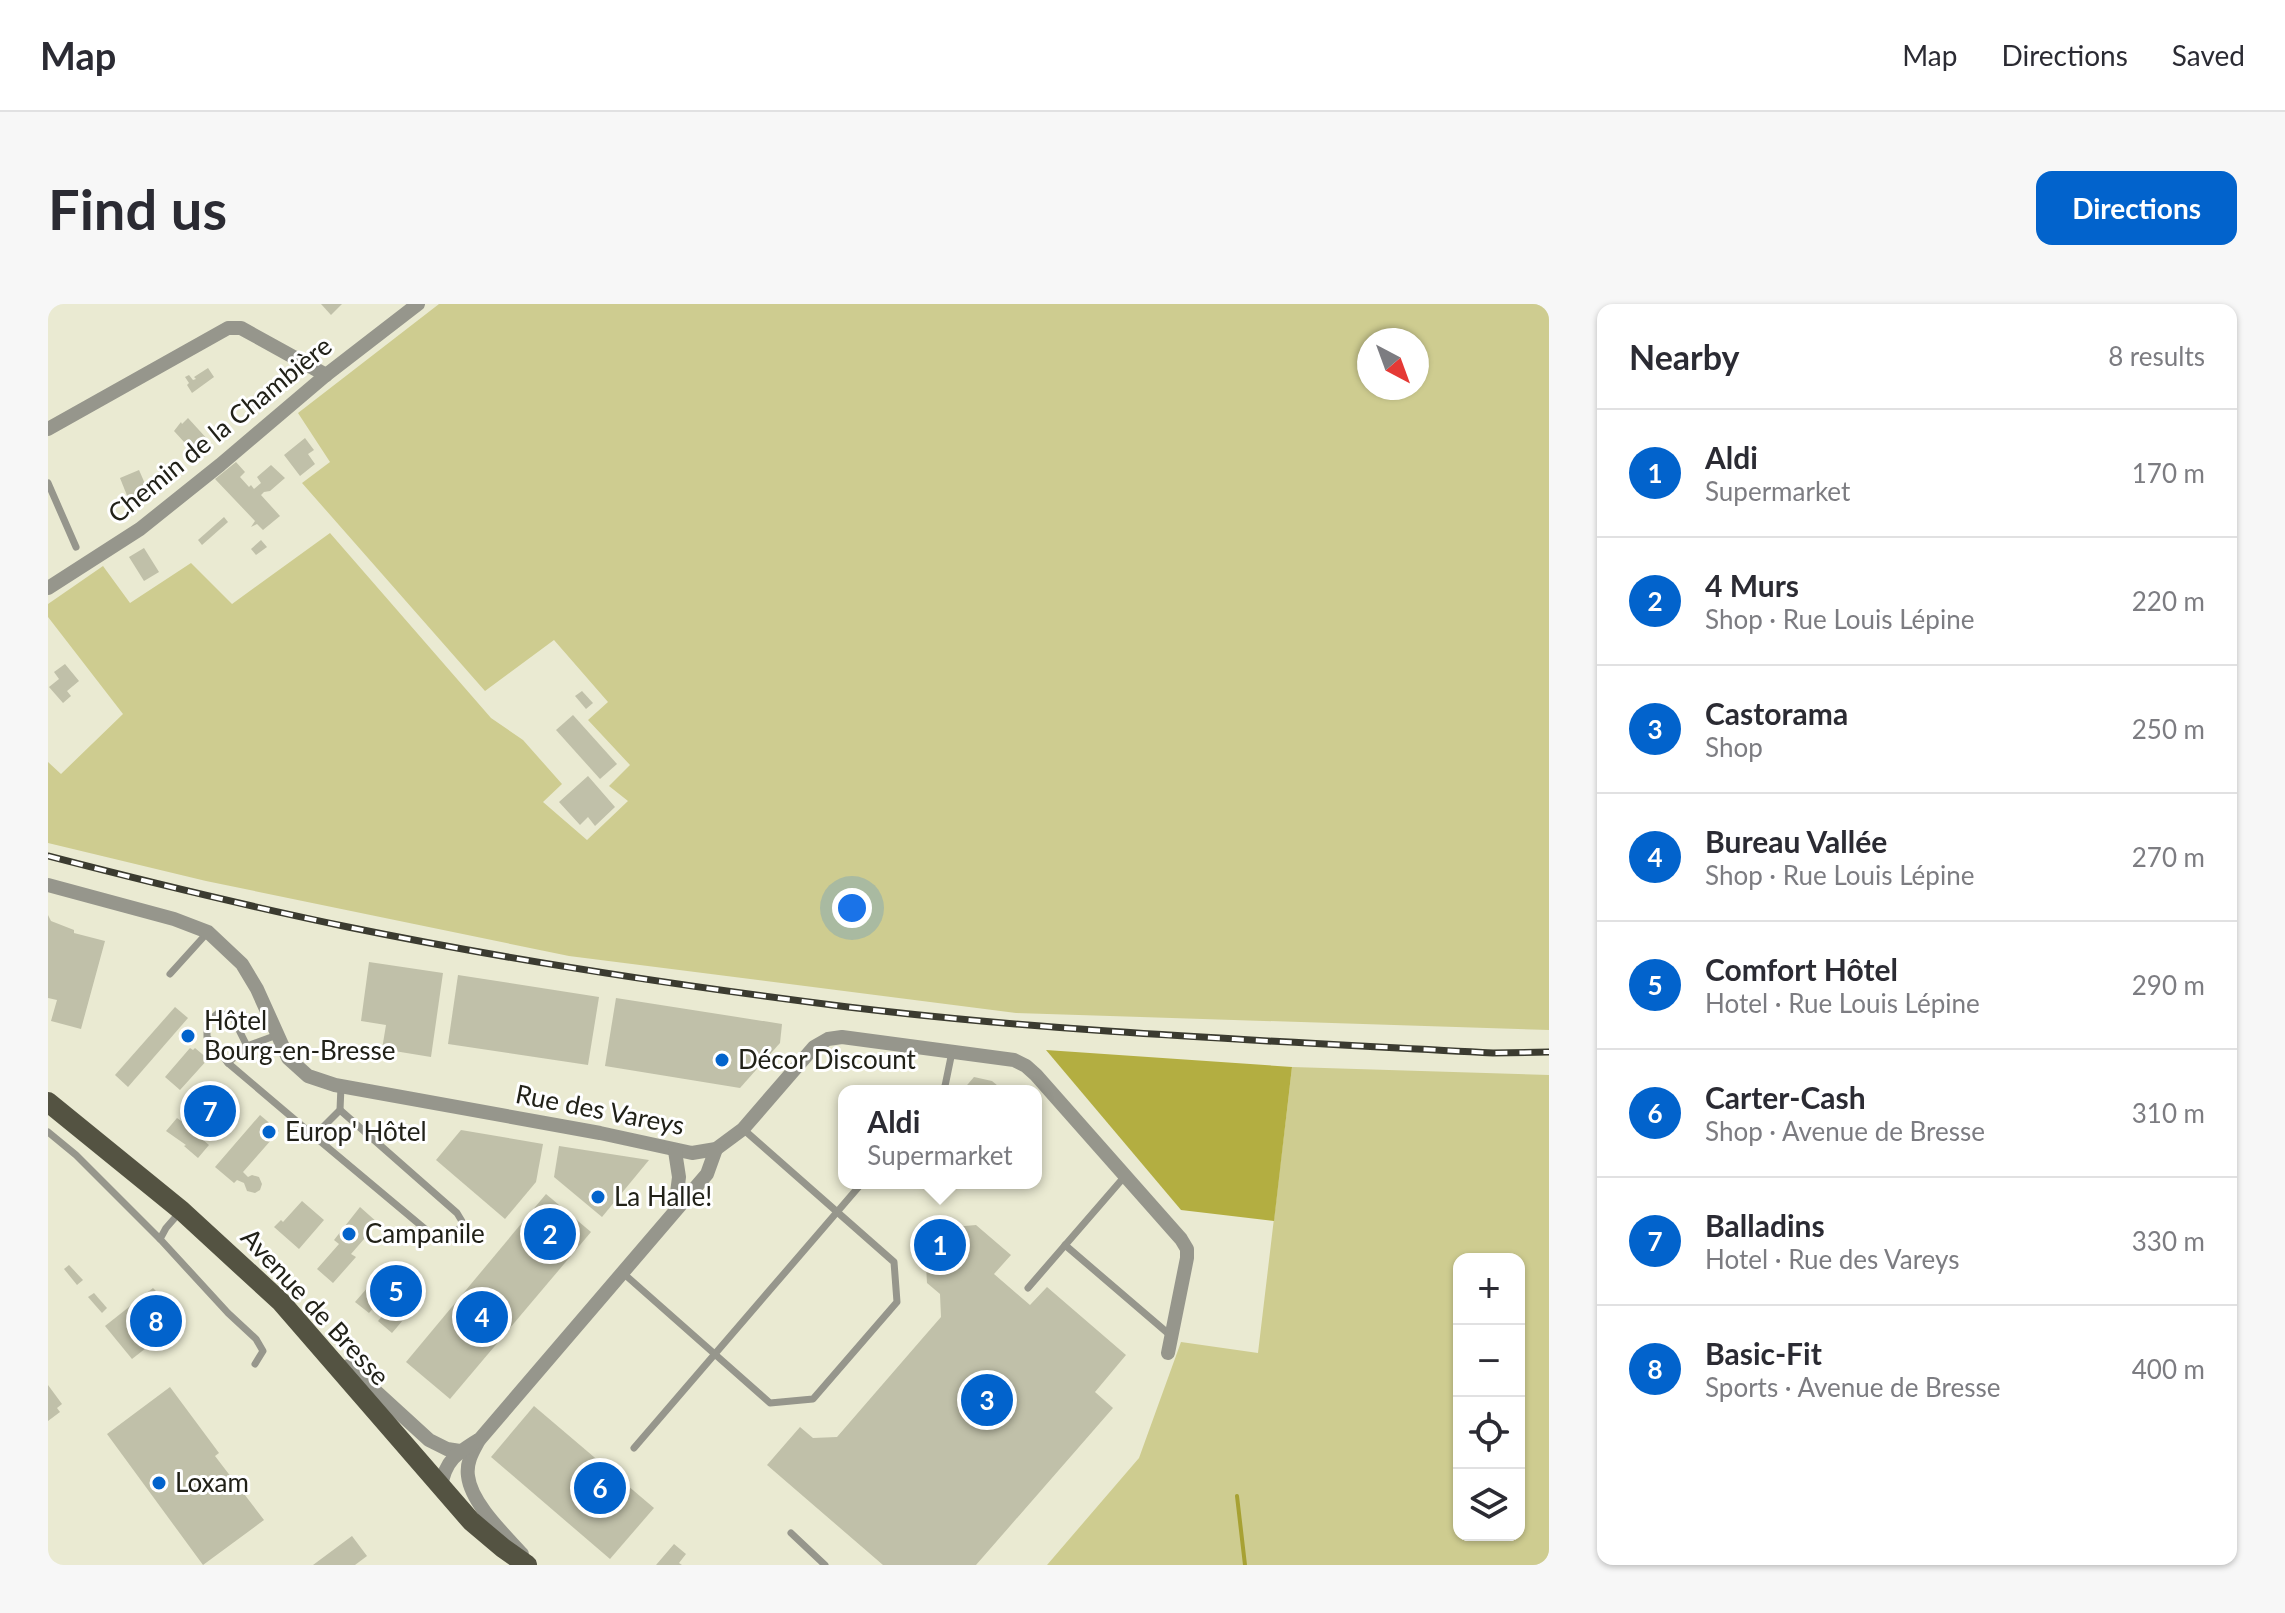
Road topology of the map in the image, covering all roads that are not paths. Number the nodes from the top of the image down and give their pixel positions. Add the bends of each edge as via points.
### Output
1 (418, 304) edge
2 (326, 375) junction
3 (48, 429) edge
4 (48, 483) edge
5 (76, 547) dead end
6 (48, 588) edge
7 (48, 885) edge
8 (208, 932) junction
9 (170, 974) dead end
10 (277, 1035) junction
11 (247, 1046) junction
12 (952, 1052) junction
13 (228, 1063) junction
14 (945, 1085) edge
15 (341, 1086) junction
16 (48, 1102) edge
17 (340, 1110) junction
18 (743, 1129) junction
19 (48, 1132) edge
20 (314, 1136) junction
21 (716, 1149) junction
22 (675, 1151) junction
23 (1125, 1176) junction
24 (857, 1189) edge
25 (675, 1209) junction
26 (182, 1211) junction
27 (837, 1212) junction
28 (160, 1239) junction
29 (1065, 1245) junction
30 (622, 1272) junction
31 (1028, 1288) dead end
32 (304, 1326) junction
33 (1171, 1337) junction
34 (1168, 1353) dead end
35 (715, 1354) junction
36 (255, 1364) dead end
37 (480, 1439) junction
38 (634, 1448) dead end
39 (460, 1451) junction
40 (441, 1487) junction
41 (791, 1533) dead end
42 (530, 1565) edge
43 (825, 1565) edge

1 - 2 street, Chemin de la Chambière
2 - 3 street via 241,328 228,328
2 - 6 street, Chemin de la Chambière via 140,529
4 - 5 lane
7 - 8 street, Rue des Vareys
8 - 9 lane
8 - 10 street, Rue des Vareys via 242,964
10 - 11 lane
10 - 15 street, Rue des Vareys via 297,1068
11 - 13 lane
11 - 13 lane via 232,1016 218,1013 207,1023 207,1037
12 - 14 lane
12 - 18 street, Rue des Vareys via 828,1039 814,1047
12 - 23 street, Rue des Vareys via 1026,1066
13 - 20 lane
15 - 17 lane
15 - 22 street, Rue des Vareys
16 - 26 main road, Avenue de Bresse
17 - 20 lane
17 - 20 lane via 457,1213 463,1223 457,1232 447,1240 437,1239
18 - 21 street, Rue des Vareys
18 - 27 lane
19 - 28 lane
21 - 22 street, Rue des Vareys
21 - 25 street via 707,1174
22 - 25 street
23 - 29 lane
23 - 33 street, Rue des Vareys via 1187,1249
24 - 27 lane
25 - 30 street
26 - 28 lane
26 - 32 main road, Avenue de Bresse
27 - 35 lane
27 - 35 lane via 894,1262 897,1302 813,1399 770,1403
28 - 36 lane via 256,1339 263,1351
29 - 31 lane
29 - 33 lane
30 - 35 lane
30 - 37 street
32 - 39 street via 429,1440
32 - 40 main road, Avenue de Bresse
33 - 34 street, Rue des Vareys
35 - 38 lane
37 - 39 street
37 - 42 street via 469,1458 472,1490
39 - 40 street via 443,1471
40 - 42 main road, Avenue de Bresse via 487,1535
41 - 43 lane

